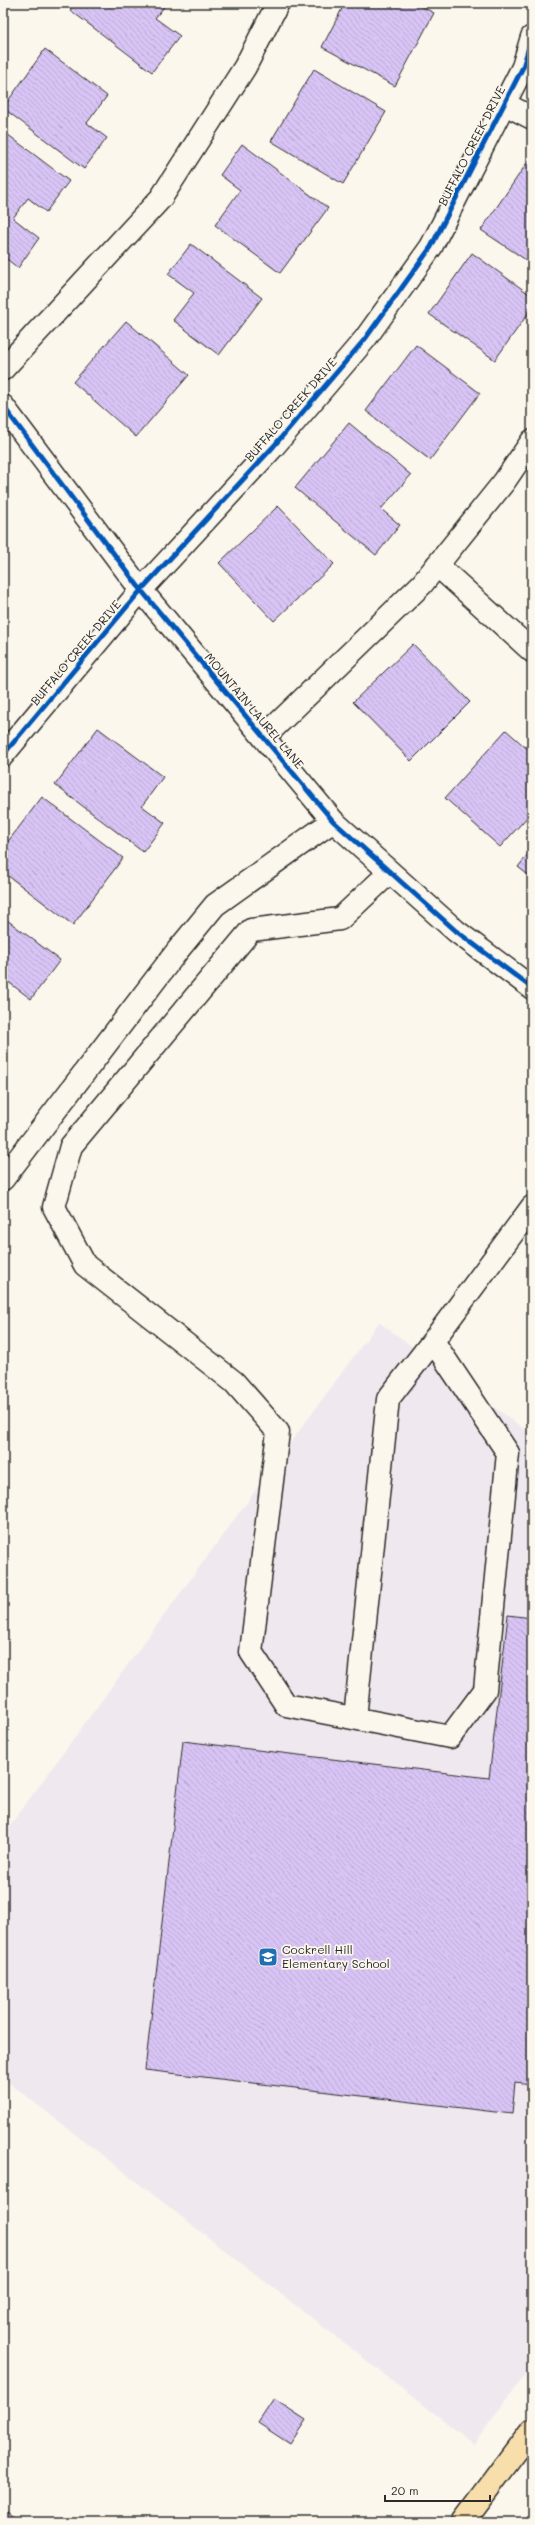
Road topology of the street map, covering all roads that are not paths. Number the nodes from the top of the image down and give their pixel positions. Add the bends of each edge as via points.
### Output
1 (278, 3) edge
2 (532, 37) edge
3 (505, 104) junction
4 (532, 118) edge
5 (3, 370) edge
6 (3, 406) edge
7 (532, 441) edge
8 (437, 565) junction
9 (141, 590) junction
10 (532, 651) edge
11 (264, 737) junction
12 (3, 755) edge
13 (333, 821) junction
14 (390, 872) junction
15 (532, 988) edge
16 (3, 1179) edge
17 (532, 1207) edge
18 (433, 1341) junction
19 (355, 1718) junction
20 (532, 2430) edge
21 (463, 2522) edge

1 - 5 street via 245,67 161,198
2 - 3 street, BUFFALO CREEK DRIVE via 523,67
3 - 4 street
3 - 9 street, BUFFALO CREEK DRIVE via 431,247 365,339 273,447
6 - 9 street, MOUNTAIN LAUREL LANE
7 - 8 street via 504,482
8 - 10 street
8 - 11 street via 422,584
9 - 11 street, MOUNTAIN LAUREL LANE
9 - 12 street, BUFFALO CREEK DRIVE
11 - 13 street, MOUNTAIN LAUREL LANE
13 - 14 street, MOUNTAIN LAUREL LANE
13 - 16 street via 214,905
14 - 15 street, MOUNTAIN LAUREL LANE via 456,931
14 - 19 street via 340,919 251,930 71,1146 54,1207 85,1265 234,1382 278,1432 251,1652 286,1705
17 - 18 street
18 - 19 street via 388,1399
18 - 19 street via 508,1453 485,1690 450,1737
20 - 21 main road

